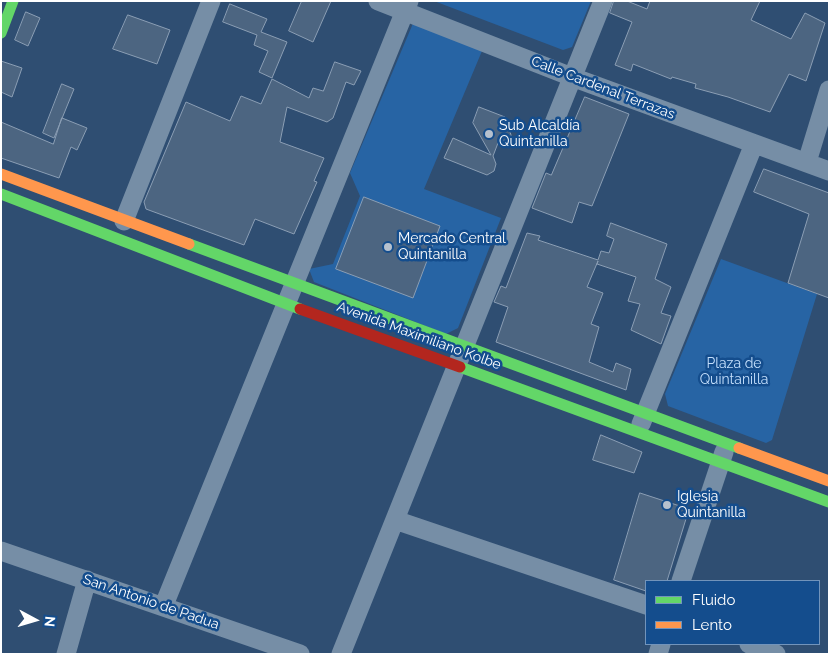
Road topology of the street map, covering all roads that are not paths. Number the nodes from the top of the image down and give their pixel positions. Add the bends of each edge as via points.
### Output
1 (13, 1) edge
2 (211, 1) edge
3 (378, 1) edge
4 (603, 1) edge
5 (407, 6) edge
6 (1, 33) edge
7 (572, 76) junction
8 (829, 90) edge
9 (754, 144) junction
10 (807, 162) junction
11 (829, 171) edge
12 (1, 174) edge
13 (1, 194) edge
14 (124, 221) junction
15 (295, 282) junction
16 (286, 304) junction
17 (464, 346) junction
18 (456, 366) junction
19 (645, 414) junction
20 (638, 432) junction
21 (727, 444) junction
22 (720, 463) junction
23 (829, 481) edge
24 (829, 502) edge
25 (394, 520) junction
26 (1, 550) edge
27 (87, 580) junction
28 (681, 580) edge
29 (164, 605) junction
30 (645, 605) edge
31 (753, 645) edge
32 (298, 653) edge
33 (66, 654) edge
34 (341, 654) edge
35 (776, 654) edge

1 - 6 main road
2 - 14 street
3 - 5 street, Calle Cardenal Terrazas
4 - 7 street
5 - 7 street, Calle Cardenal Terrazas
5 - 15 street
7 - 9 street, Calle Cardenal Terrazas
7 - 17 street
8 - 10 street
9 - 10 street, Calle Cardenal Terrazas
9 - 19 street
10 - 11 street, Calle Cardenal Terrazas
12 - 14 main road, Avenida Maximiliano Kolbe
13 - 16 main road, Avenida Maximiliano Kolbe
14 - 15 main road, Avenida Maximiliano Kolbe
15 - 16 street
15 - 17 main road, Avenida Maximiliano Kolbe
16 - 18 main road, Avenida Maximiliano Kolbe
16 - 29 street
17 - 18 street
17 - 19 main road, Avenida Maximiliano Kolbe
18 - 20 main road, Avenida Maximiliano Kolbe
18 - 25 street
19 - 20 street
19 - 21 main road, Avenida Maximiliano Kolbe
20 - 22 main road, Avenida Maximiliano Kolbe
21 - 22 street
21 - 23 main road, Avenida Maximiliano Kolbe
22 - 24 main road, Avenida Maximiliano Kolbe
22 - 28 street
25 - 30 street
25 - 34 street
26 - 27 street, San Antonio de Padua
27 - 29 street, San Antonio de Padua
27 - 33 street
29 - 32 street, San Antonio de Padua
31 - 35 street

